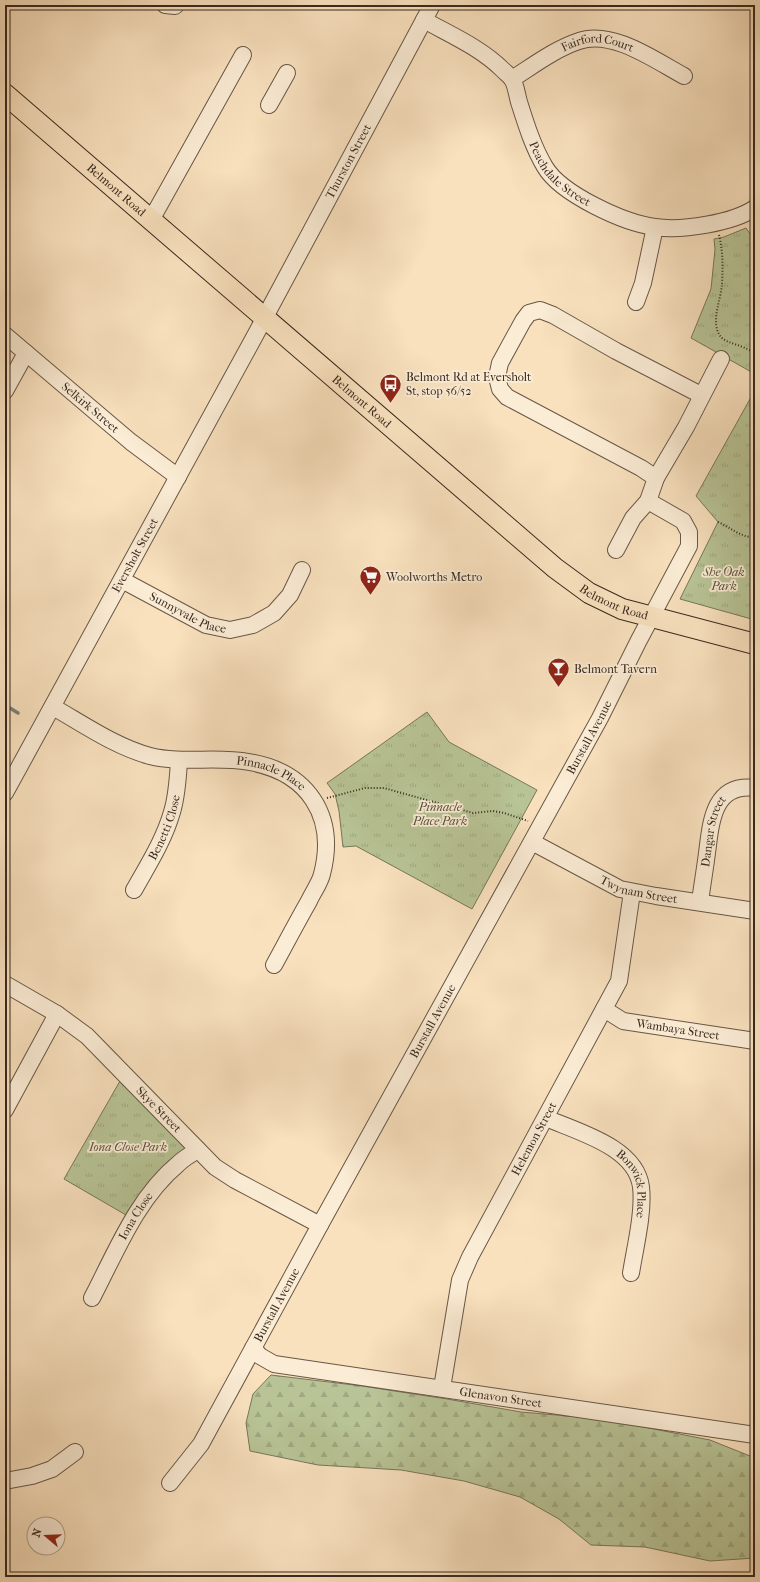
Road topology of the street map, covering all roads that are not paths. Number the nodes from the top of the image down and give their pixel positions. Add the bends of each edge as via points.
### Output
1 (432, 5) edge
2 (424, 20) junction
3 (243, 55) dead end
4 (287, 73) dead end
5 (684, 76) dead end
6 (512, 79) junction
7 (5, 94) edge
8 (269, 104) dead end
9 (755, 208) edge
10 (151, 220) junction
11 (655, 227) junction
12 (636, 302) dead end
13 (265, 317) junction
14 (5, 335) edge
15 (26, 353) junction
16 (721, 359) dead end
17 (5, 391) edge
18 (701, 396) junction
19 (178, 477) junction
20 (656, 478) junction
21 (648, 500) junction
22 (616, 550) dead end
23 (302, 570) dead end
24 (122, 580) junction
25 (651, 618) junction
26 (755, 644) edge
27 (53, 707) junction
28 (179, 760) junction
29 (755, 788) edge
30 (5, 793) edge
31 (532, 842) junction
32 (134, 890) dead end
33 (632, 892) junction
34 (700, 902) junction
35 (755, 911) edge
36 (274, 965) dead end
37 (5, 984) edge
38 (604, 1009) junction
39 (57, 1014) junction
40 (755, 1041) edge
41 (5, 1110) edge
42 (546, 1118) junction
43 (198, 1150) junction
44 (320, 1225) junction
45 (631, 1273) dead end
46 (92, 1298) dead end
47 (254, 1348) junction
48 (442, 1388) junction
49 (755, 1435) edge
50 (75, 1452) dead end
51 (5, 1481) edge
52 (170, 1483) dead end

1 - 2 street, Thurston Street
2 - 6 street, Peachdale Street via 485,54
2 - 13 street, Thurston Street
3 - 10 street
4 - 8 street
5 - 6 street, Fairford Court via 629,46 606,39 581,40 557,50
6 - 11 street, Peachdale Street via 532,140 546,168 561,184 584,200 617,215
7 - 10 main road, Belmont Road
9 - 11 street, Peachdale Street via 730,220 681,227
10 - 13 main road, Belmont Road
11 - 12 street via 643,283
13 - 19 street, Eversholt Street
13 - 25 main road, Belmont Road via 555,568 589,592 622,609
14 - 15 street, Selkirk Street
15 - 17 street
15 - 19 street, Selkirk Street via 130,442
16 - 18 street
18 - 20 street
18 - 20 street via 553,315 540,310 529,313 523,321 500,363 497,377 500,389 507,397
19 - 24 street, Eversholt Street
20 - 21 street
21 - 22 street via 633,518
21 - 25 street, Burstall Avenue via 683,522 689,532 689,546
23 - 24 street, Sunnyvale Place via 290,595 274,613 253,625 230,630 206,625
24 - 27 street, Eversholt Street
25 - 26 main road, Belmont Road
25 - 31 street, Burstall Avenue
27 - 28 street, Pinnacle Place via 128,749 150,756
27 - 30 street, Eversholt Street
28 - 32 street, Benetti Close via 172,812 164,834
28 - 36 street, Pinnacle Place via 221,759 250,762 279,770 298,782 310,794 321,814 326,856 322,876
29 - 34 street, Dangar Street via 732,790 719,802 711,818
31 - 33 street, Twynam Street via 592,875
31 - 44 street, Burstall Avenue
33 - 34 street, Twynam Street
33 - 38 street, Helemon Street via 619,981
34 - 35 street, Twynam Street
37 - 39 street, Skye Street
38 - 40 street, Wambaya Street via 623,1021
38 - 42 street, Helemon Street
39 - 41 street
39 - 43 street, Skye Street via 87,1036
42 - 45 street, Bonwick Place via 604,1143 633,1166 641,1186 641,1208
42 - 48 street, Helemon Street via 470,1256 460,1280
43 - 44 street, Skye Street via 215,1167 235,1180
43 - 46 street, Iona Close via 178,1163 139,1208
44 - 47 street, Burstall Avenue
47 - 48 street, Glenavon Street via 260,1356 274,1364
47 - 52 street, Burstall Avenue via 201,1444
48 - 49 street, Glenavon Street
50 - 51 street via 52,1469

